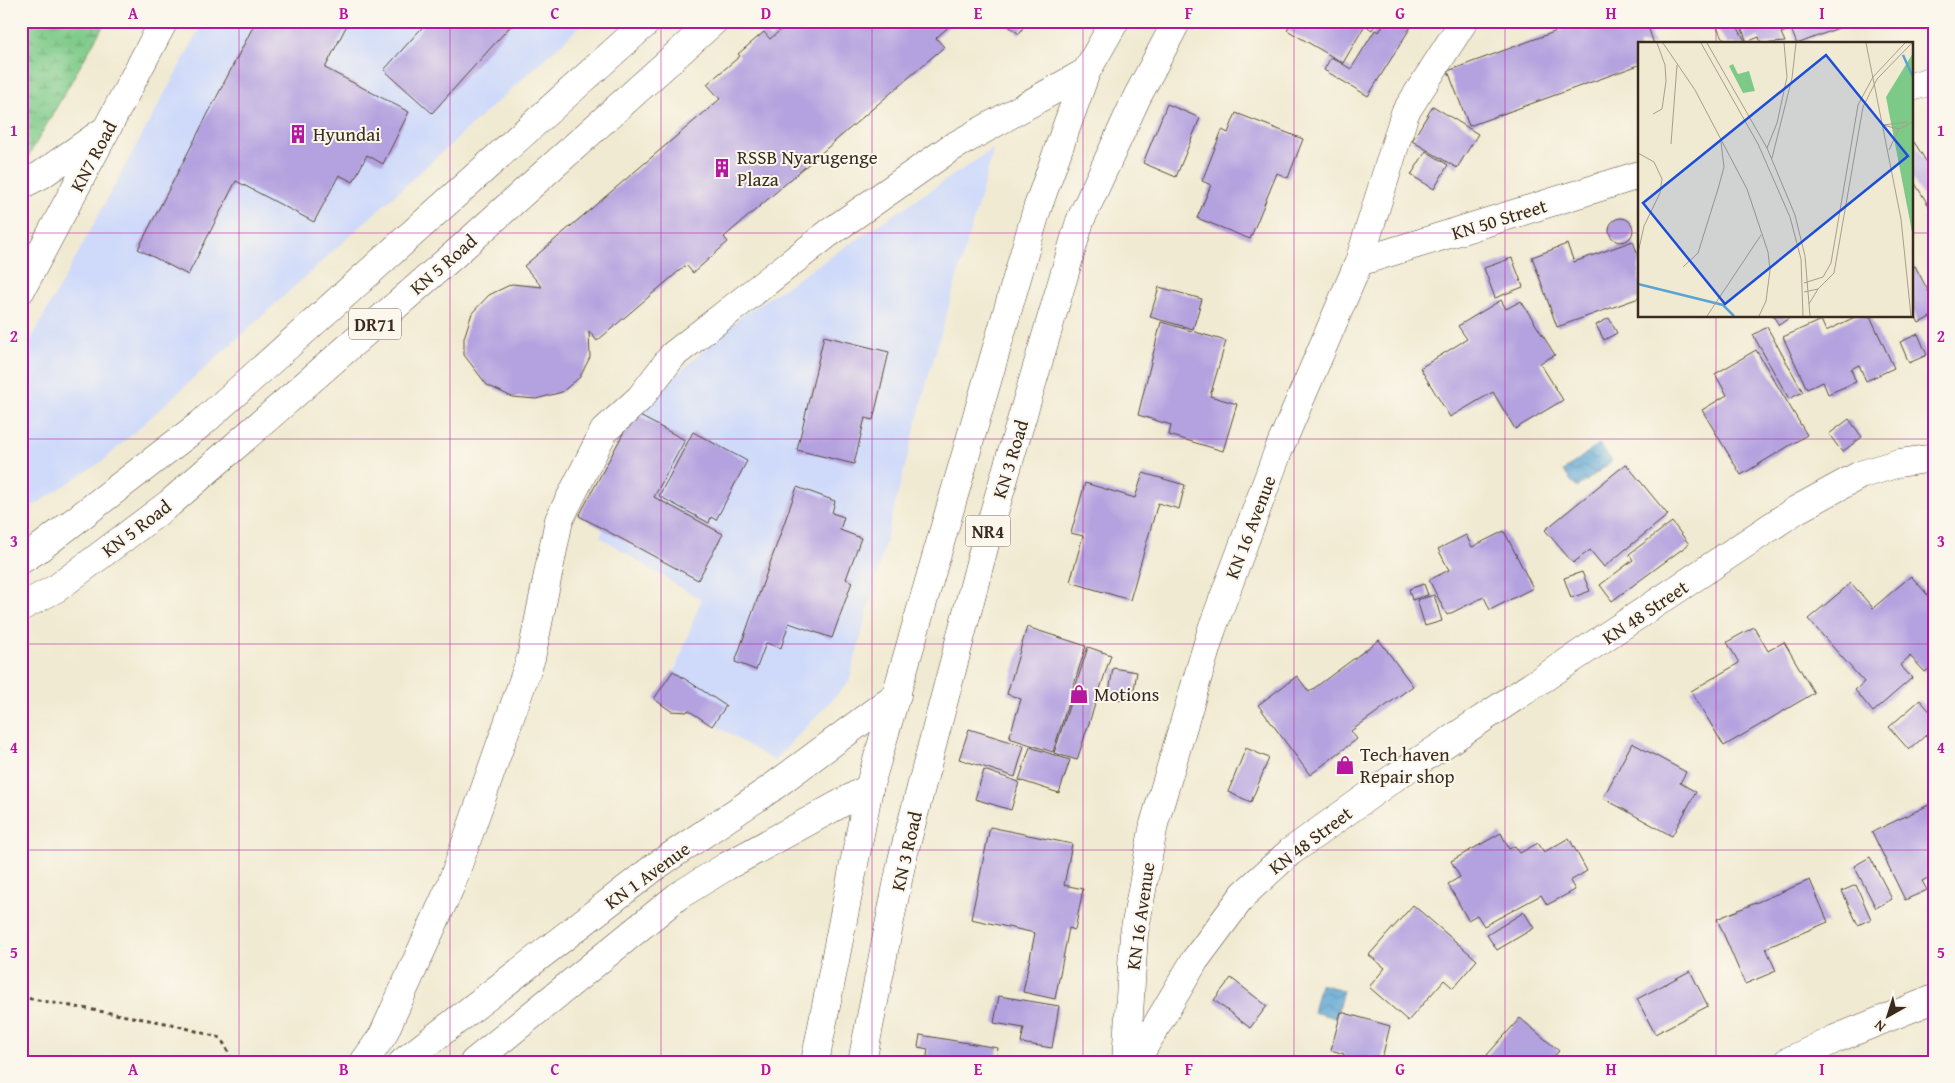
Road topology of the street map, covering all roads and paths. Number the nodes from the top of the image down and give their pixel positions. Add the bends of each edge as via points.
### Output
1 (164, 21) edge
2 (648, 21) edge
3 (714, 21) edge
4 (1115, 21) edge
5 (1177, 21) edge
6 (1464, 21) edge
7 (1086, 72) junction
8 (1934, 80) edge
9 (1912, 87) edge
10 (109, 127) junction
11 (1638, 175) edge
12 (21, 185) edge
13 (1358, 262) junction
14 (21, 290) edge
15 (1934, 458) edge
16 (21, 560) edge
17 (21, 607) edge
18 (897, 695) junction
19 (869, 788) junction
20 (21, 997) edge
21 (1934, 999) edge
22 (233, 1062) edge
23 (364, 1062) edge
24 (404, 1062) edge
25 (474, 1062) edge
26 (815, 1062) edge
27 (862, 1062) edge
28 (1126, 1062) edge
29 (1135, 1062) edge
30 (1787, 1062) edge

1 - 10 main road, KN7 Road
2 - 16 main road, DR71 via 202,423
3 - 17 main road, KN 5 Road / DR71 via 455,254 170,503 57,588
4 - 7 main road, NR4
5 - 27 main road, KN 3 Road / NR4 via 1137,97 1080,221 987,536 902,860
6 - 13 main road, KN 16 Avenue via 1405,113
7 - 18 main road, NR4 via 1037,209
7 - 23 main road via 949,148 829,233 673,355 640,398 604,431 559,520 531,658 451,885 383,1035
8 - 9 main road
10 - 12 main road via 41,175
10 - 14 main road, KN7 Road
11 - 13 main road, KN 50 Street
13 - 28 main road, KN 16 Avenue via 1279,449 1212,629 1154,824 1134,934
15 - 29 main road, KN 48 Street via 1899,463 1860,475 1796,510 1395,777 1290,852 1239,901 1195,960
18 - 19 main road, NR4
18 - 24 main road, KN 1 Avenue via 770,789 656,866
19 - 25 main road, KN 1 Avenue via 678,896
19 - 26 main road, NR4
20 - 22 path via 170,1024 221,1038
21 - 30 main road

